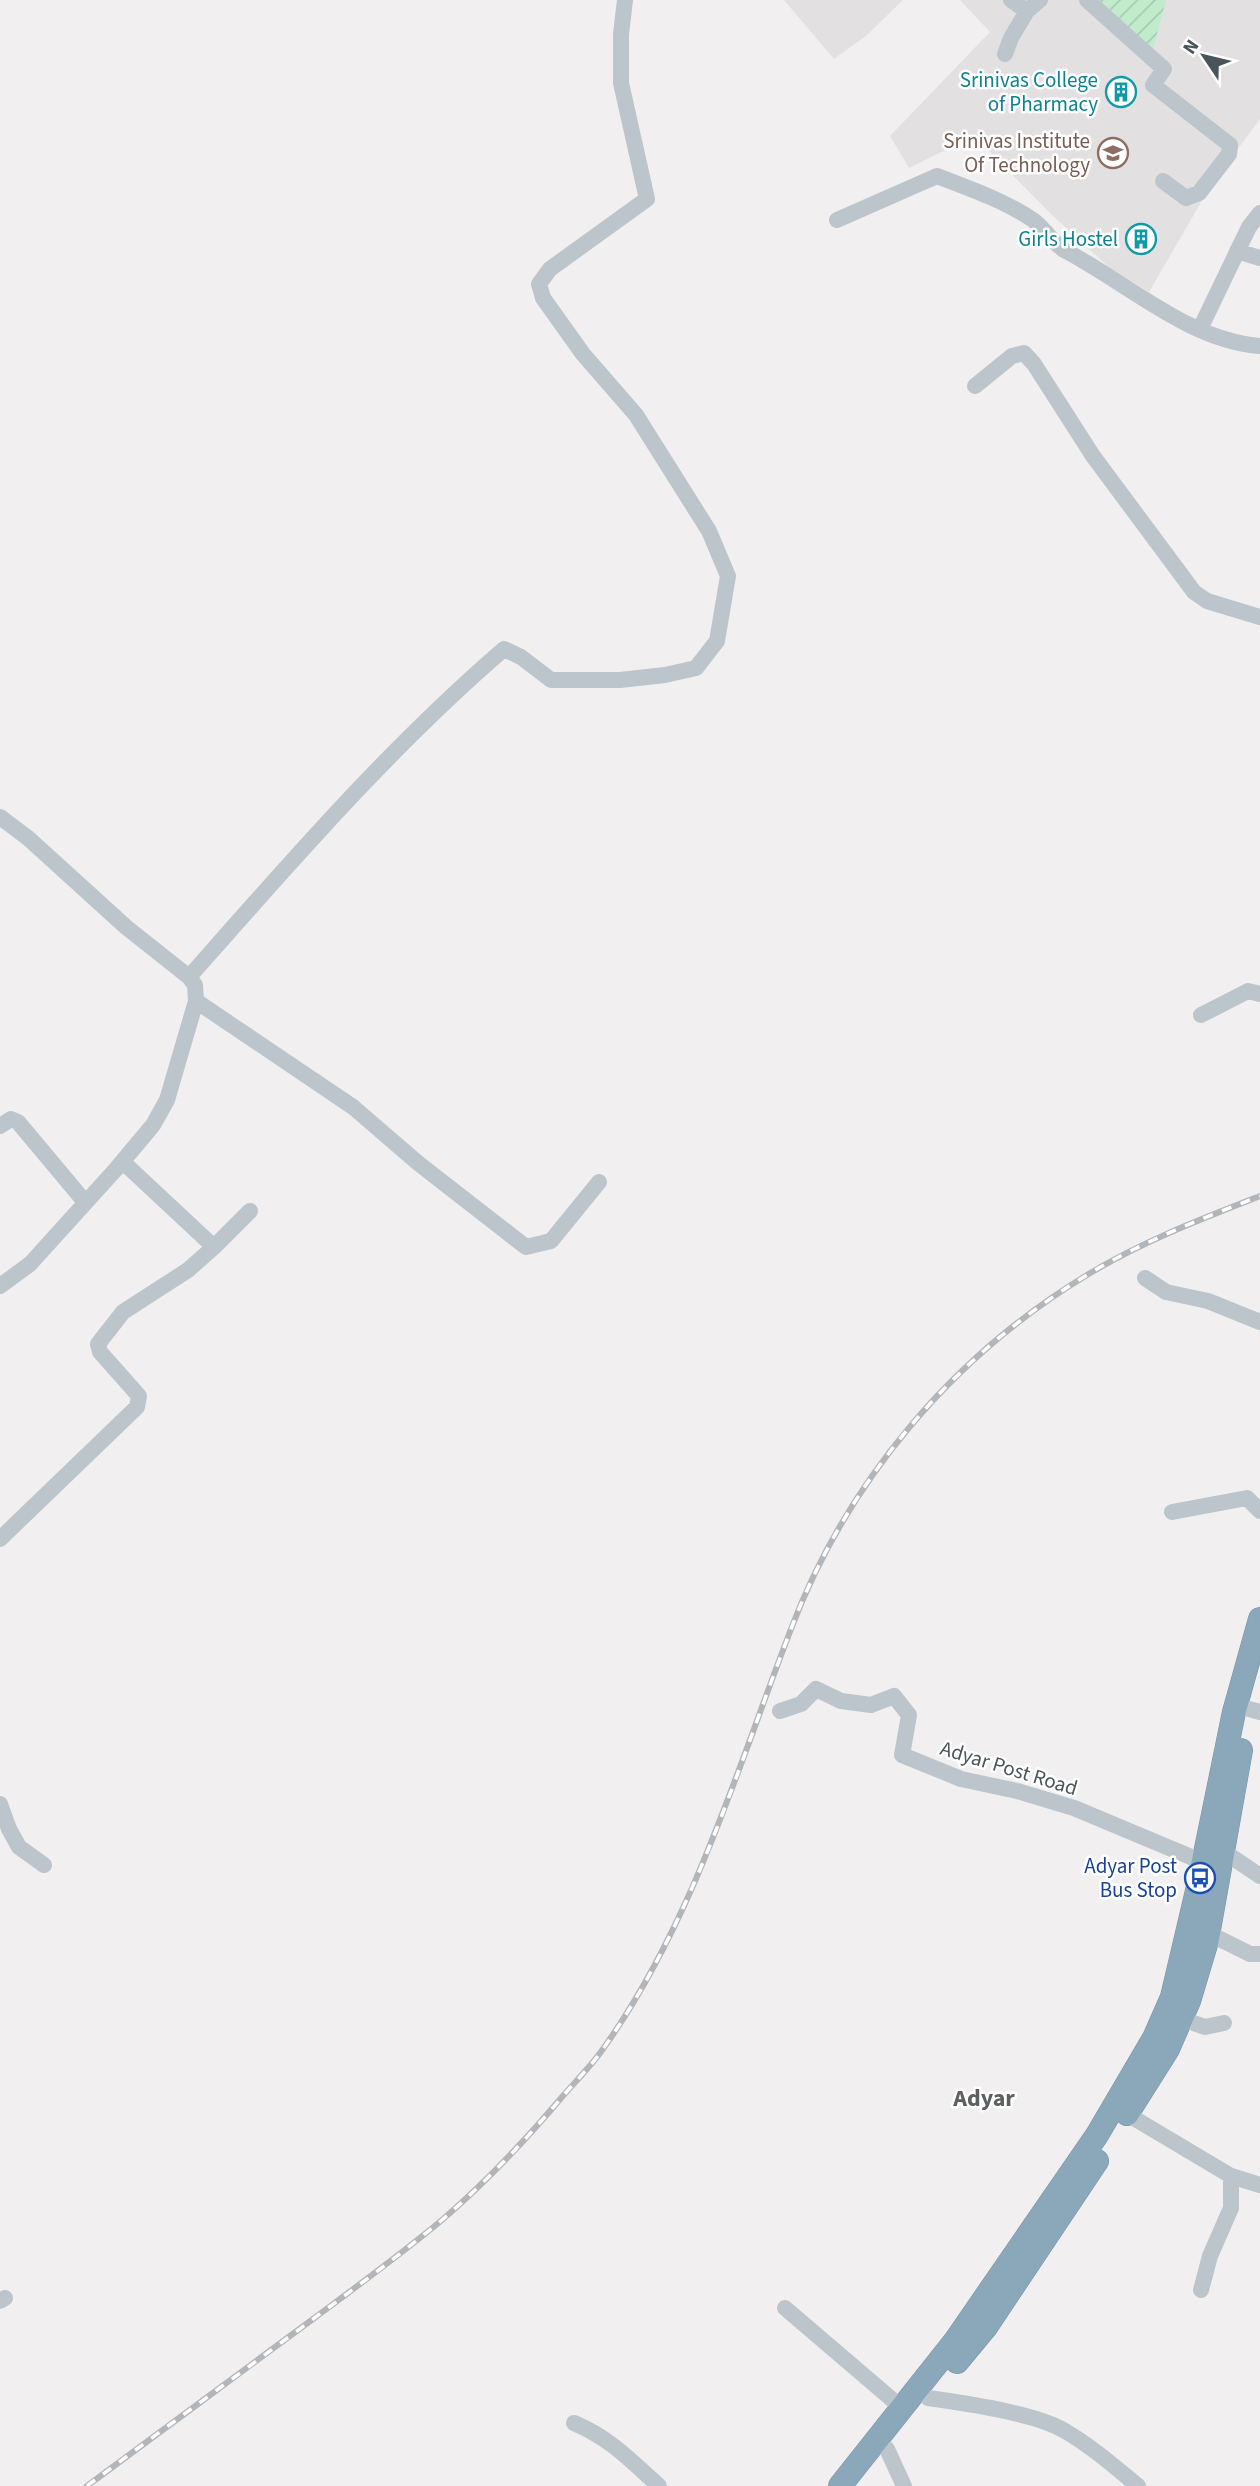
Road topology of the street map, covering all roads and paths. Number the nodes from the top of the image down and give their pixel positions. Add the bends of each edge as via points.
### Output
1 (625, 0) edge
2 (1011, 0) edge
3 (1040, 0) edge
4 (1087, 0) edge
5 (1027, 11) junction
6 (1005, 54) dead end
7 (1163, 181) dead end
8 (1260, 213) edge
9 (837, 220) dead end
10 (1237, 251) junction
11 (1260, 258) edge
12 (1200, 329) junction
13 (1260, 346) edge
14 (975, 386) dead end
15 (1260, 617) edge
16 (0, 817) edge
17 (188, 977) junction
18 (1260, 994) edge
19 (195, 1001) junction
20 (1201, 1015) dead end
21 (0, 1126) edge
22 (122, 1162) junction
23 (598, 1182) dead end
24 (85, 1202) junction
25 (250, 1210) dead end
26 (214, 1247) junction
27 (1145, 1278) dead end
28 (0, 1286) edge
29 (1260, 1322) edge
30 (1260, 1511) edge
31 (1172, 1512) dead end
32 (0, 1539) edge
33 (1260, 1619) edge
34 (1260, 1676) edge
35 (780, 1711) dead end
36 (1246, 1720) edge
37 (0, 1804) edge
38 (1213, 1856) junction
39 (44, 1865) dead end
40 (1260, 1876) edge
41 (1208, 1933) junction
42 (1260, 1954) edge
43 (1182, 2019) junction
44 (1224, 2023) dead end
45 (1127, 2114) junction
46 (1231, 2176) junction
47 (1260, 2185) edge
48 (1201, 2290) dead end
49 (785, 2308) dead end
50 (928, 2398) junction
51 (902, 2408) junction
52 (574, 2423) dead end
53 (887, 2449) junction
54 (659, 2486) edge
55 (840, 2486) edge
56 (858, 2486) edge
57 (904, 2486) edge
58 (1138, 2486) edge

1 - 17 street via 621,83 646,199 550,269 539,284 543,298 583,354 636,415 709,531 728,576 717,641 696,668 620,680 551,680 504,649 453,693 317,832
2 - 5 street
3 - 5 street
4 - 7 street via 1164,69 1153,85 1230,145 1229,154 1199,193 1186,198
5 - 6 street
8 - 10 street
9 - 12 street via 937,176 1024,215 1064,250
10 - 11 street
10 - 12 street
12 - 13 street via 1228,341
14 - 15 street via 1012,356 1024,353 1093,456 1195,592 1207,601
16 - 17 street
17 - 19 street via 195,985
18 - 20 street via 1248,991
19 - 22 street via 167,1100
19 - 23 street via 354,1107 526,1247 551,1241
21 - 24 street via 11,1119 18,1122
22 - 24 street
22 - 26 street
24 - 28 street via 30,1264
25 - 26 street
26 - 32 street via 188,1270 123,1311 106,1332 98,1344 100,1352 139,1396 137,1407
27 - 29 street via 1166,1292 1208,1301
30 - 31 street via 1247,1498
33 - 36 highway
34 - 36 highway
35 - 38 street, Adyar Post Road via 801,1703 816,1689 841,1701 871,1705 894,1696 909,1715 902,1755 961,1779 1074,1808
36 - 38 highway
37 - 39 street via 19,1847
38 - 40 street
38 - 41 highway
38 - 51 highway via 1172,1997 1154,2038 1097,2135 955,2341
41 - 42 street via 1250,1954
41 - 43 highway
43 - 44 street via 1205,2027
43 - 45 highway
45 - 46 street
45 - 50 highway via 986,2327
46 - 47 street
46 - 48 street via 1231,2208
49 - 51 street
50 - 53 highway
50 - 58 street via 1031,2418 1063,2429
51 - 55 highway
52 - 54 street via 596,2432 630,2457
53 - 56 highway
53 - 57 street

